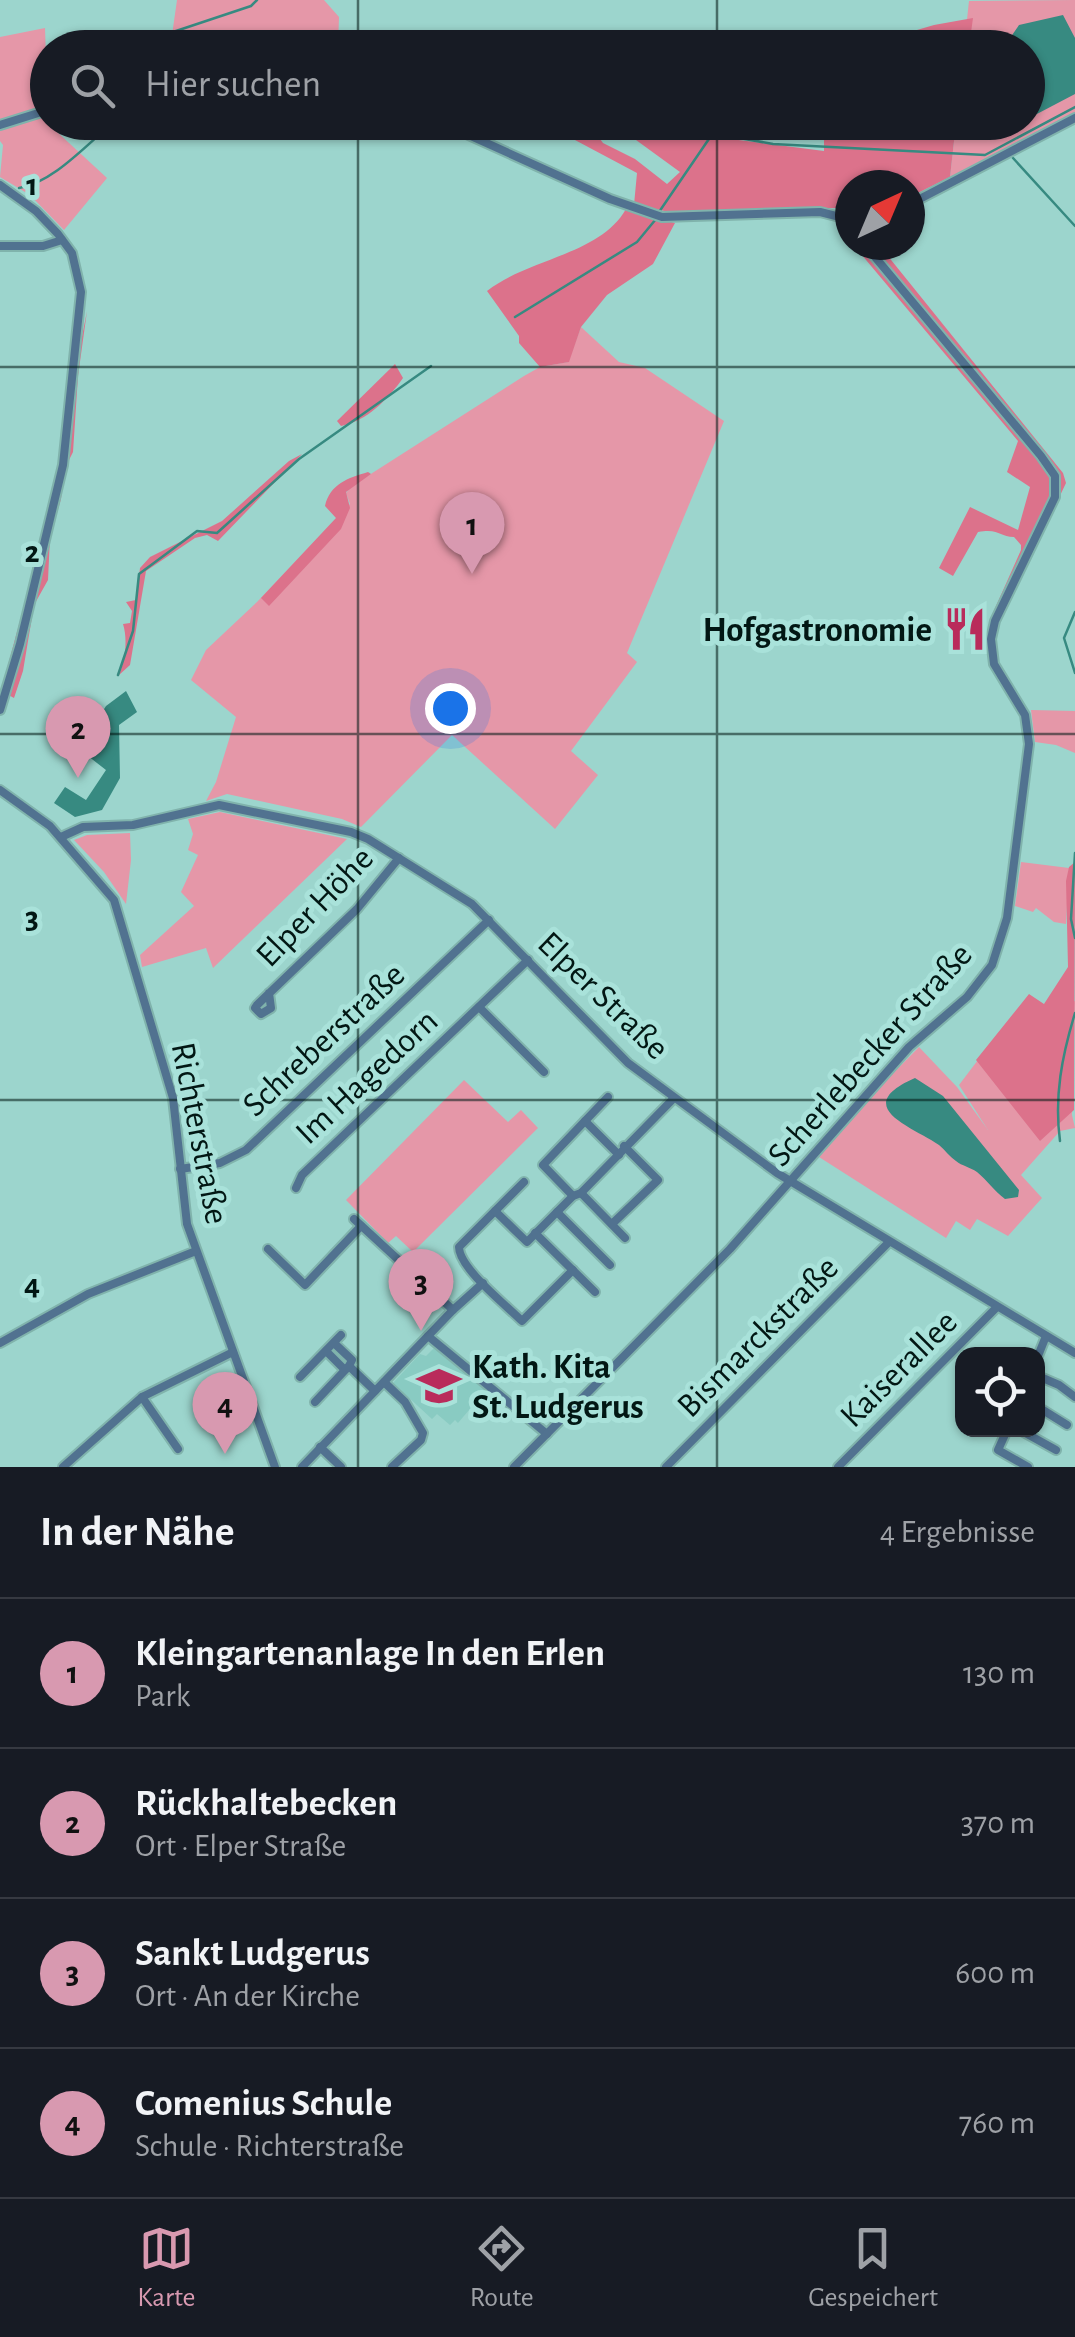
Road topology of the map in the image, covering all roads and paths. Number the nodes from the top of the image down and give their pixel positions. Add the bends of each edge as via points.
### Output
1 (30, 116) edge
2 (1075, 118) edge
3 (0, 125) edge
4 (1045, 134) edge
5 (482, 140) edge
6 (1033, 140) edge
7 (0, 185) edge
8 (925, 196) edge
9 (835, 216) edge
10 (62, 240) junction
11 (0, 246) edge
12 (878, 260) edge
13 (0, 710) edge
14 (0, 790) edge
15 (61, 837) junction
16 (399, 858) junction
17 (489, 920) junction
18 (528, 960) junction
19 (269, 992) dead end
20 (479, 1007) junction
21 (544, 1072) dead end
22 (608, 1097) dead end
23 (674, 1098) junction
24 (584, 1121) junction
25 (621, 1151) junction
26 (180, 1169) junction
27 (524, 1182) dead end
28 (790, 1182) junction
29 (296, 1188) dead end
30 (577, 1194) junction
31 (496, 1211) junction
32 (557, 1212) junction
33 (354, 1218) dead end
34 (612, 1224) junction
35 (362, 1226) junction
36 (535, 1234) junction
37 (626, 1238) dead end
38 (888, 1243) junction
39 (196, 1250) junction
40 (268, 1250) dead end
41 (610, 1265) dead end
42 (573, 1270) junction
43 (483, 1283) junction
44 (595, 1292) dead end
45 (997, 1308) junction
46 (453, 1310) junction
47 (341, 1335) dead end
48 (428, 1336) junction
49 (1046, 1336) junction
50 (0, 1343) edge
51 (334, 1343) junction
52 (1042, 1347) edge
53 (326, 1351) junction
54 (233, 1352) junction
55 (1075, 1352) edge
56 (347, 1368) junction
57 (300, 1378) dead end
58 (1045, 1379) edge
59 (384, 1382) junction
60 (375, 1391) junction
61 (142, 1397) junction
62 (1075, 1397) edge
63 (315, 1402) dead end
64 (1045, 1411) edge
65 (1068, 1424) dead end
66 (547, 1434) junction
67 (1003, 1437) edge
68 (1033, 1437) edge
69 (178, 1448) dead end
70 (320, 1448) junction
71 (1056, 1450) dead end
72 (70, 1465) edge
73 (275, 1467) edge
74 (302, 1467) edge
75 (341, 1467) edge
76 (392, 1467) edge
77 (514, 1467) edge
78 (666, 1467) edge
79 (838, 1467) edge
80 (1028, 1467) edge

1 - 3 street
2 - 4 street
5 - 9 street via 658,216
6 - 8 street
7 - 10 street
10 - 11 street
10 - 13 street via 81,292 63,464
12 - 28 street, Scherlebecker Straße via 1041,456 1058,486 990,639 998,674 1025,715 1029,744 1000,947 976,988 909,1047
14 - 15 street, Richterstraße
15 - 16 street, Elper Straße via 83,827 133,825 220,804 352,832
15 - 26 street, Richterstraße via 117,909 171,1089
16 - 17 street, Elper Straße
16 - 19 street, Elper Höhe via 357,909
17 - 18 street, Elper Straße
17 - 26 street, Schreberstraße via 246,1150 220,1163
18 - 20 street, Im Hagedorn
18 - 23 street, Elper Straße via 628,1063
20 - 21 street, Im Hagedorn
20 - 29 street, Im Hagedorn via 302,1174
22 - 24 street
23 - 25 street
23 - 28 street, Elper Straße
24 - 25 street
24 - 30 street via 542,1165
25 - 30 street
25 - 34 street via 658,1180
26 - 39 street, Richterstraße
27 - 31 street
28 - 38 street, Elper Straße
28 - 66 street, Scherlebecker Straße
30 - 32 street
30 - 34 street
31 - 36 street via 527,1242
31 - 43 street via 458,1251
32 - 36 street
32 - 41 street
33 - 35 street
34 - 37 street
35 - 40 street via 305,1285
35 - 46 street
36 - 42 street
38 - 45 street, Elper Straße
38 - 78 street, Bismarckstraße
39 - 50 street via 88,1294
39 - 54 street, Richterstraße
42 - 43 street via 522,1321
42 - 44 street
43 - 46 street
45 - 49 street, Elper Straße
45 - 79 street, Kaiserallee
46 - 48 street
47 - 51 street
48 - 59 street
48 - 66 street
49 - 52 street
49 - 55 street, Elper Straße
51 - 53 street
51 - 56 street via 352,1360
53 - 56 street
53 - 57 street
54 - 61 street
54 - 73 street, Richterstraße
56 - 60 street
56 - 63 street
58 - 62 street
59 - 60 street
59 - 76 street via 424,1433
60 - 70 street
61 - 69 street
61 - 72 street
64 - 65 street
66 - 77 street, Scherlebecker Straße
67 - 80 street via 998,1450
68 - 71 street
70 - 74 street
70 - 75 street

